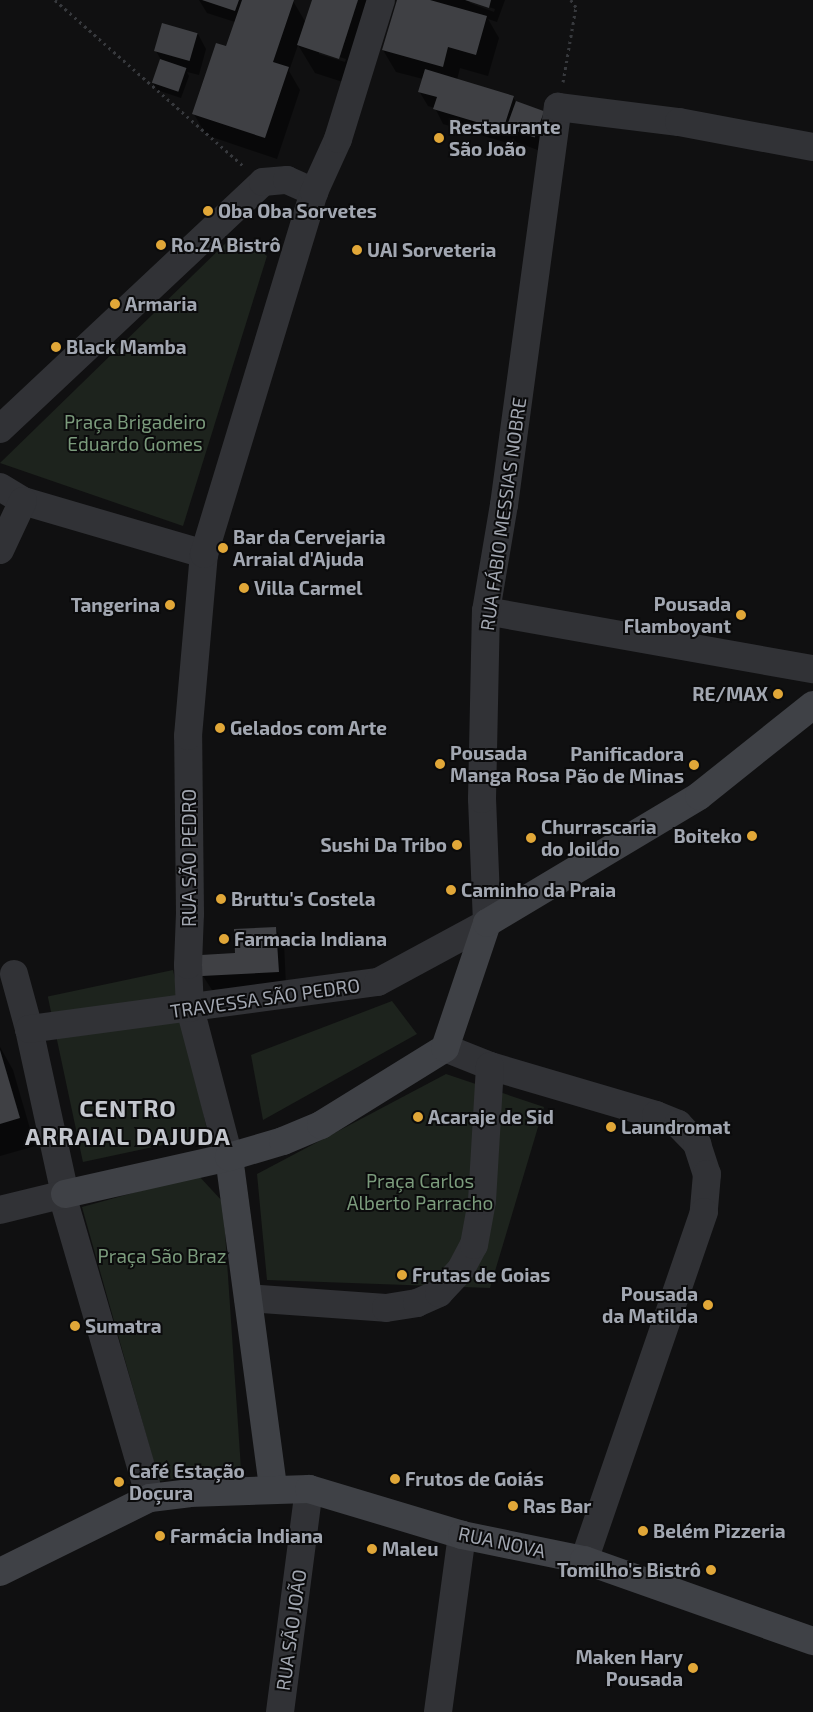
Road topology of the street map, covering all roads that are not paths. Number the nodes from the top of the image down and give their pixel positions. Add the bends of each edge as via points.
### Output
1 (381, 0) edge
2 (813, 147) edge
3 (314, 192) junction
4 (0, 429) edge
5 (11, 494) edge
6 (0, 550) edge
7 (204, 554) junction
8 (486, 611) junction
9 (813, 669) edge
10 (813, 705) edge
11 (487, 923) junction
12 (14, 974) dead end
13 (190, 1008) junction
14 (29, 1030) junction
15 (445, 1048) junction
16 (490, 1066) junction
17 (229, 1157) junction
18 (65, 1194) junction
19 (0, 1210) edge
20 (248, 1298) junction
21 (273, 1488) junction
22 (309, 1489) junction
23 (150, 1498) junction
24 (462, 1535) junction
25 (584, 1560) junction
26 (0, 1572) edge
27 (813, 1641) edge
28 (280, 1712) edge
29 (438, 1712) edge

1 - 3 street via 338,139
2 - 8 street, RUA FÁBIO MESSIAS NOBRE via 679,122 558,107 504,505
3 - 4 street via 287,180 263,182
3 - 7 street
5 - 6 street
5 - 7 street
7 - 13 street, RUA SÃO PEDRO via 188,736
8 - 9 street
8 - 11 street, RUA FÁBIO MESSIAS NOBRE via 482,799
10 - 11 street via 699,796
11 - 13 street, TRAVESSA SÃO PEDRO via 378,982
11 - 15 street
12 - 14 street
13 - 14 street, TRAVESSA SÃO PEDRO
13 - 17 street, RUA SÃO PEDRO
14 - 18 street
15 - 16 street
15 - 17 street via 321,1125 284,1141
16 - 20 street via 482,1201 474,1245 461,1269 439,1293 417,1304 386,1308
16 - 25 street via 678,1124 697,1144 707,1174 704,1212
17 - 18 street
17 - 20 street
18 - 19 street
18 - 23 street via 65,1205
20 - 21 street
21 - 22 street, RUA NOVA
21 - 23 street
22 - 24 street, RUA NOVA
22 - 28 street, RUA SÃO JOÃO
23 - 26 street
24 - 25 street, RUA NOVA
24 - 29 street
25 - 27 street, RUA NOVA

